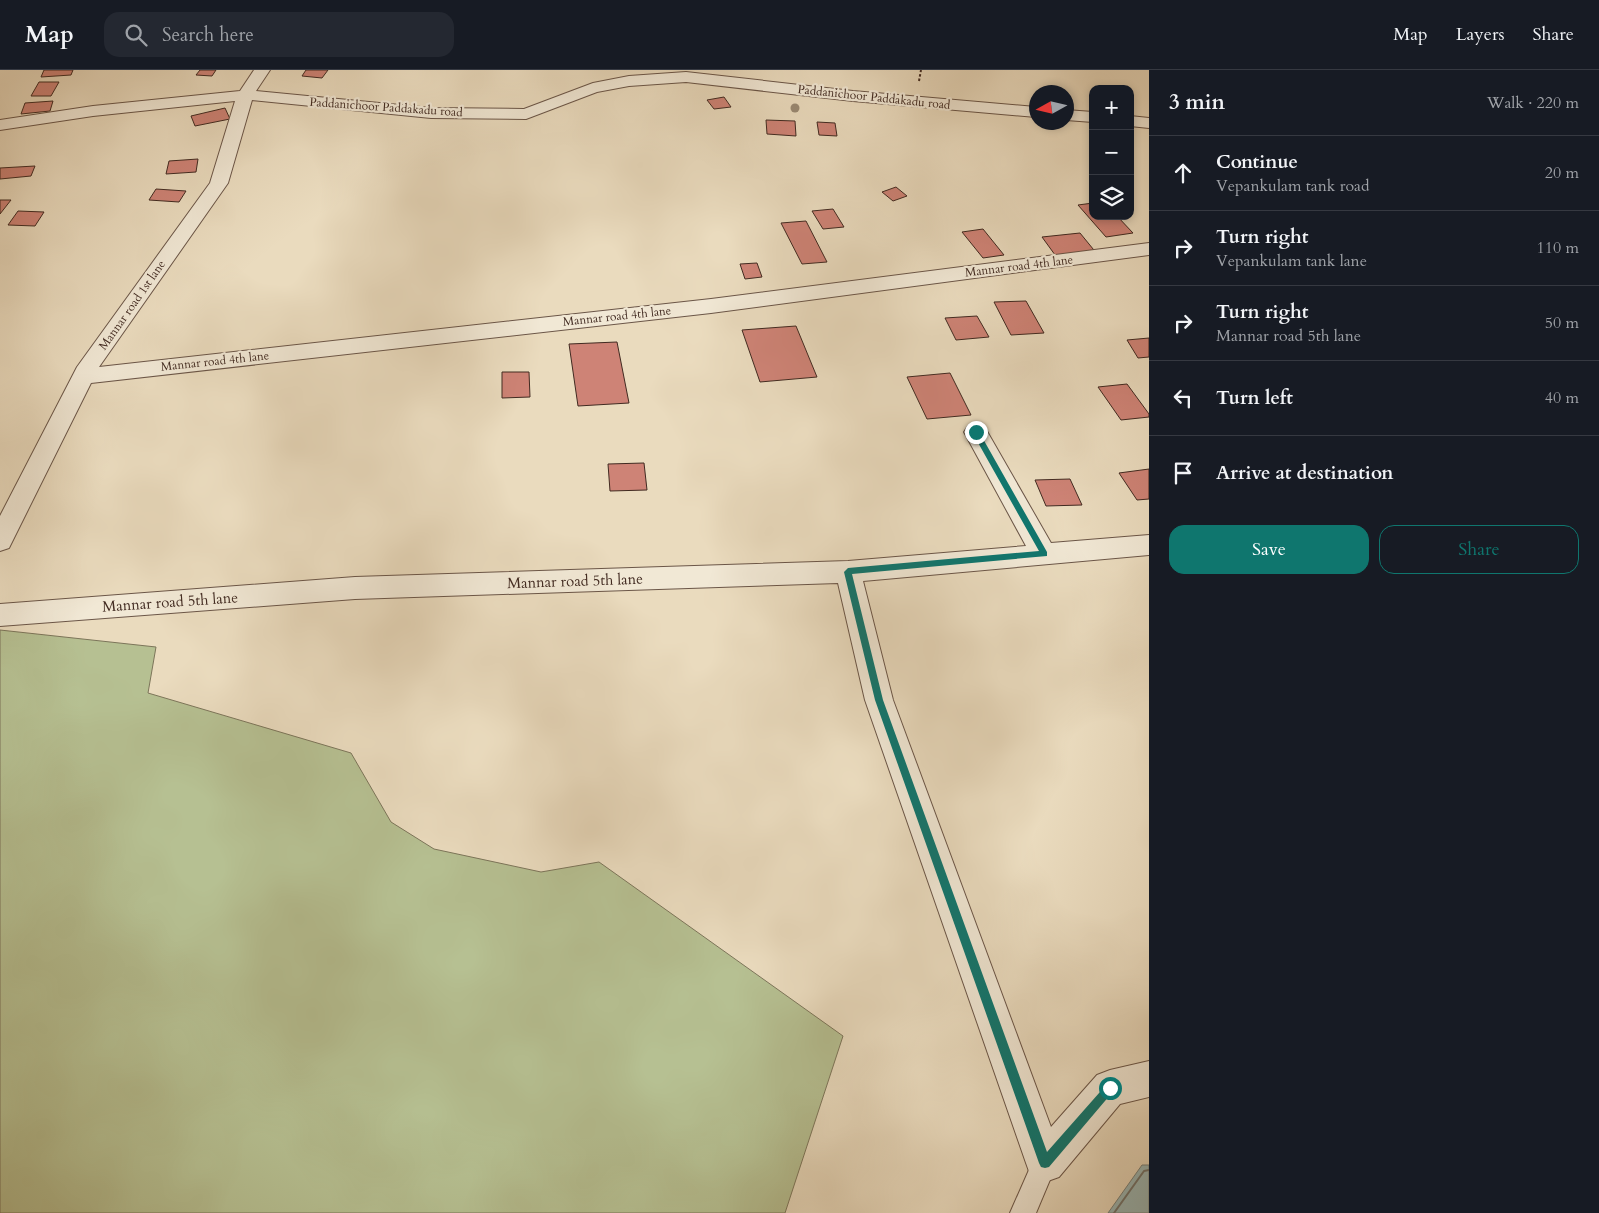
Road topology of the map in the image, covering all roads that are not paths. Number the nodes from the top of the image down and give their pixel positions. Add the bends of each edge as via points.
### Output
1 (262, 70) edge
2 (245, 94) junction
3 (1029, 111) edge
4 (1074, 116) edge
5 (1089, 117) edge
6 (1134, 121) edge
7 (1149, 123) edge
8 (0, 125) edge
9 (1149, 249) edge
10 (85, 376) junction
11 (976, 432) dead end
12 (0, 541) edge
13 (1149, 545) edge
14 (1044, 554) junction
15 (848, 572) junction
16 (0, 615) edge
17 (1149, 1079) edge
18 (1045, 1163) junction
19 (1023, 1213) edge

1 - 2 street, Mannar road 1st lane
2 - 3 street, Paddanichoor Paddakadu road via 431,112 526,114 593,88 629,81 686,77
2 - 8 street, Paddanichoor Paddakadu road
2 - 10 street, Mannar road 1st lane via 219,183 88,367
4 - 5 street
6 - 7 street
9 - 10 street, Mannar road 4th lane via 711,306
10 - 12 street, Mannar road 1st lane
11 - 14 street
13 - 14 street, Mannar road 5th lane
14 - 15 street, Mannar road 5th lane
15 - 16 street, Mannar road 5th lane via 355,588
15 - 18 street via 879,700
17 - 18 street via 1110,1088
18 - 19 lane

